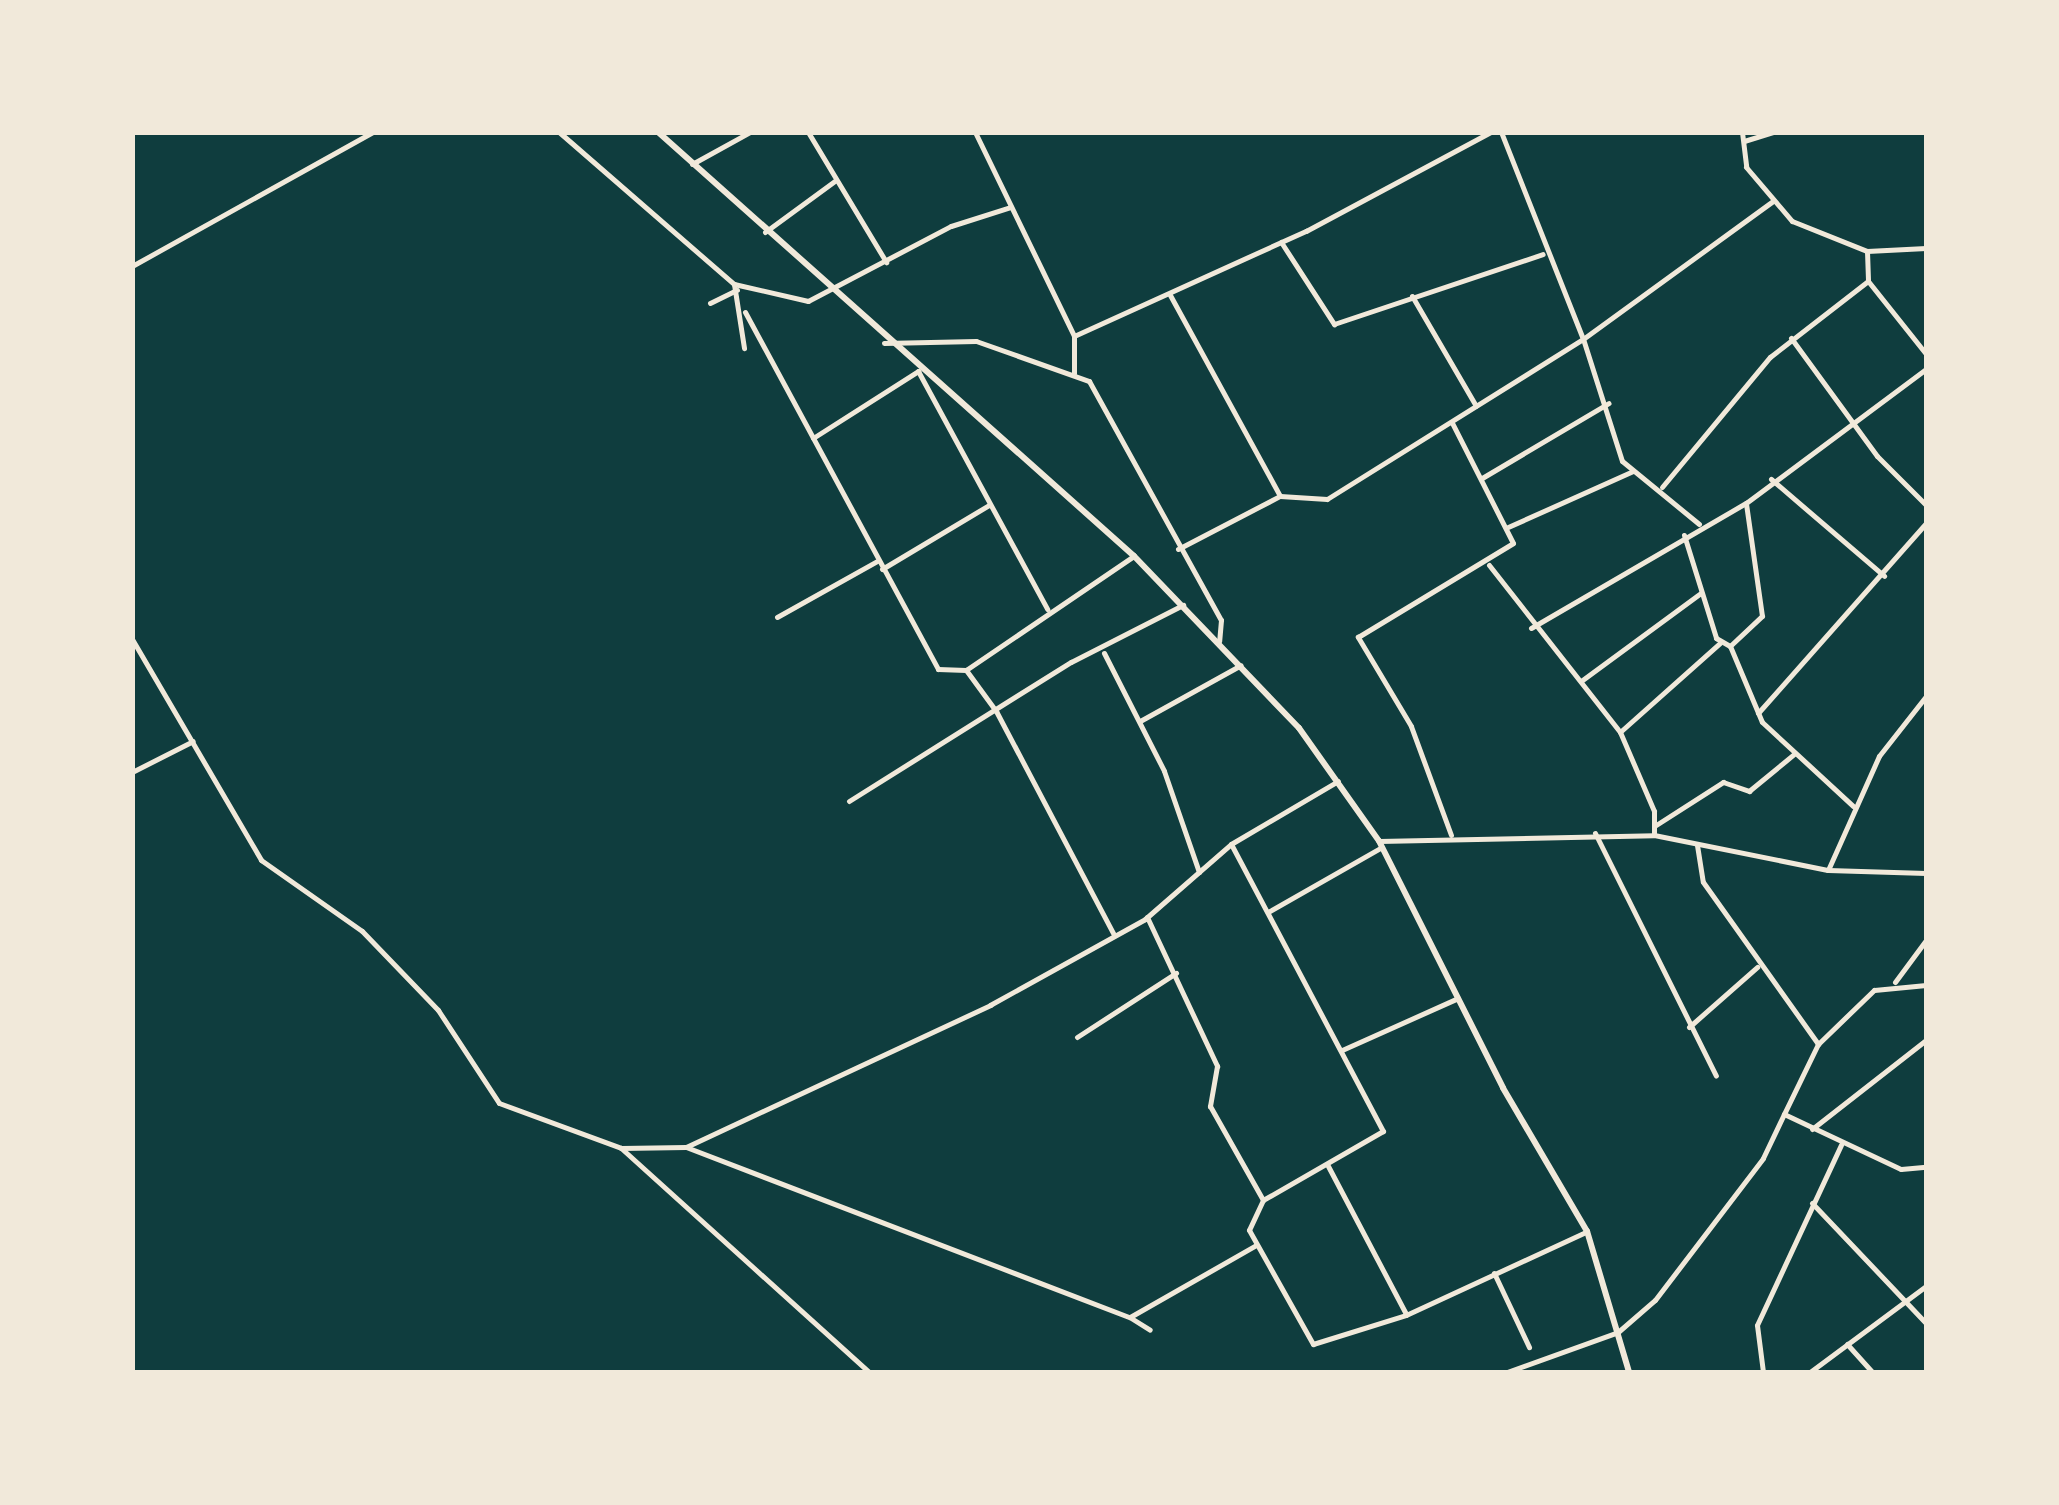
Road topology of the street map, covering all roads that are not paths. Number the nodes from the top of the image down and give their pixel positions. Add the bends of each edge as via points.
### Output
1 (373, 132) edge
2 (559, 132) edge
3 (658, 132) edge
4 (750, 132) edge
5 (808, 132) edge
6 (975, 132) edge
7 (1491, 132) edge
8 (1501, 132) edge
9 (1742, 132) edge
10 (1774, 132) edge
11 (1743, 141) junction
12 (692, 164) junction
13 (836, 180) junction
14 (1772, 202) junction
15 (1012, 207) junction
16 (765, 232) junction
17 (1281, 242) junction
18 (1926, 248) edge
19 (1867, 250) junction
20 (1542, 254) junction
21 (886, 262) junction
22 (132, 266) edge
23 (1868, 280) junction
24 (735, 287) junction
25 (830, 293) junction
26 (1170, 295) junction
27 (1412, 296) junction
28 (710, 304) dead end
29 (745, 312) junction
30 (1074, 336) junction
31 (1791, 338) junction
32 (1583, 339) junction
33 (884, 342) junction
34 (744, 348) dead end
35 (1926, 354) edge
36 (1926, 369) edge
37 (918, 370) junction
38 (1074, 373) junction
39 (1610, 402) junction
40 (1476, 407) junction
41 (1850, 422) junction
42 (1452, 423) junction
43 (813, 438) junction
44 (1633, 471) junction
45 (1482, 478) junction
46 (1771, 479) junction
47 (1662, 487) junction
48 (1280, 496) junction
49 (1746, 503) junction
50 (989, 505) junction
51 (1926, 505) edge
52 (1699, 524) junction
53 (1926, 524) edge
54 (1508, 527) junction
55 (1684, 535) junction
56 (1178, 549) junction
57 (1134, 556) junction
58 (876, 561) junction
59 (1489, 564) junction
60 (882, 570) junction
61 (1884, 576) junction
62 (1701, 594) junction
63 (1183, 605) junction
64 (1047, 610) junction
65 (777, 617) dead end
66 (1531, 628) junction
67 (132, 639) edge
68 (1219, 641) junction
69 (1720, 644) junction
70 (1730, 646) junction
71 (1104, 652) junction
72 (1241, 665) junction
73 (966, 670) junction
74 (1580, 681) junction
75 (1926, 696) edge
76 (996, 711) junction
77 (1758, 712) junction
78 (1140, 721) junction
79 (1620, 732) junction
80 (193, 741) junction
81 (1794, 754) junction
82 (132, 772) edge
83 (1338, 781) junction
84 (849, 801) dead end
85 (1853, 806) junction
86 (1656, 825) junction
87 (1451, 834) junction
88 (1595, 834) junction
89 (1654, 835) junction
90 (1696, 843) junction
91 (1231, 844) junction
92 (1380, 844) junction
93 (1828, 870) junction
94 (1199, 872) junction
95 (1926, 873) edge
96 (1268, 912) junction
97 (1147, 917) junction
98 (1114, 935) junction
99 (1926, 940) edge
100 (1757, 967) junction
101 (1176, 973) junction
102 (1895, 982) junction
103 (1926, 986) edge
104 (1458, 998) junction
105 (1689, 1026) junction
106 (1077, 1038) dead end
107 (1926, 1040) edge
108 (1818, 1044) junction
109 (1342, 1050) junction
110 (1716, 1076) dead end
111 (1784, 1114) junction
112 (1812, 1130) junction
113 (1841, 1145) junction
114 (686, 1146) junction
115 (622, 1148) junction
116 (1328, 1166) junction
117 (1926, 1167) edge
118 (1263, 1200) junction
119 (1812, 1202) junction
120 (1588, 1231) junction
121 (1256, 1245) junction
122 (1494, 1273) junction
123 (1926, 1286) edge
124 (1909, 1298) junction
125 (1406, 1315) junction
126 (1130, 1317) junction
127 (1926, 1324) edge
128 (1150, 1330) dead end
129 (1618, 1332) junction
130 (1847, 1344) junction
131 (1529, 1347) dead end
132 (869, 1372) edge
133 (1507, 1372) edge
134 (1630, 1372) edge
135 (1763, 1372) edge
136 (1812, 1372) edge
137 (1872, 1372) edge

1 - 22 street
2 - 24 street
3 - 12 street
4 - 12 street
5 - 13 street
6 - 15 street
7 - 17 street
8 - 20 street
9 - 11 street
10 - 11 street
11 - 14 street via 1746,166
12 - 16 street
13 - 16 street
13 - 21 street
14 - 19 street via 1828,243
14 - 32 street
15 - 21 street via 976,215
15 - 30 street
16 - 25 street
17 - 26 street
17 - 27 street via 1330,323
18 - 19 street
19 - 23 street
20 - 27 street
20 - 32 street
21 - 25 street
23 - 31 street
23 - 35 street
24 - 25 street via 784,301
24 - 28 street
24 - 29 street
25 - 33 street
26 - 30 street
26 - 48 street
27 - 40 street
29 - 34 street
29 - 43 street
30 - 38 street
31 - 41 street
31 - 47 street
32 - 39 street
32 - 40 street
33 - 37 street
33 - 38 street via 976,341
36 - 41 street
37 - 43 street
37 - 50 street
37 - 57 street
38 - 56 street via 1090,381
39 - 44 street via 1616,451
39 - 45 street
40 - 42 street
41 - 46 street
41 - 51 street
42 - 45 street
42 - 48 street via 1319,502
43 - 58 street
44 - 47 street
44 - 54 street
45 - 54 street
46 - 49 street
46 - 61 street
47 - 52 street
48 - 56 street
49 - 52 street
49 - 70 street via 1762,616
50 - 60 street
50 - 64 street
52 - 55 street
53 - 61 street
54 - 59 street via 1513,543
55 - 62 street
55 - 66 street
56 - 68 street via 1221,620
57 - 63 street
57 - 64 street
58 - 60 street
58 - 65 street
59 - 66 street
59 - 87 street via 1406,602 1358,637 1411,726
60 - 73 street via 938,669
61 - 77 street
62 - 69 street
62 - 74 street
63 - 68 street
63 - 71 street
64 - 73 street
66 - 74 street
67 - 80 street
68 - 72 street
69 - 70 street
69 - 79 street
70 - 77 street
71 - 76 street via 1071,662
71 - 78 street
72 - 78 street
72 - 83 street
73 - 76 street
74 - 79 street
75 - 85 street
76 - 84 street
76 - 98 street
77 - 81 street
78 - 94 street
79 - 86 street
80 - 82 street
80 - 115 street via 261,860 362,931 438,1010 499,1103
81 - 85 street
81 - 86 street via 1747,792 1722,782
83 - 91 street
83 - 92 street
85 - 93 street
86 - 89 street
87 - 88 street
87 - 92 street
88 - 89 street
88 - 105 street
89 - 90 street
90 - 93 street
90 - 100 street via 1703,882
91 - 94 street
91 - 96 street
92 - 96 street
92 - 104 street
93 - 95 street
94 - 97 street
96 - 109 street
97 - 98 street
97 - 101 street
98 - 114 street via 990,1005
99 - 102 street
100 - 105 street
100 - 108 street
101 - 106 street
101 - 118 street via 1217,1066 1210,1106
102 - 103 street
102 - 108 street
104 - 109 street
104 - 120 street
105 - 110 street
107 - 112 street
108 - 111 street
109 - 116 street via 1382,1131
111 - 112 street
111 - 129 street via 1680,1272
112 - 113 street
113 - 117 street via 1901,1170
113 - 119 street
114 - 115 street
114 - 126 street
115 - 132 street
116 - 118 street
116 - 125 street
118 - 121 street via 1250,1216
119 - 124 street
119 - 135 street via 1757,1325
120 - 122 street
120 - 129 street
121 - 125 street via 1313,1344
121 - 126 street
122 - 125 street
122 - 131 street
123 - 124 street
124 - 127 street
124 - 130 street
126 - 128 street
129 - 133 street
129 - 134 street
130 - 136 street
130 - 137 street

